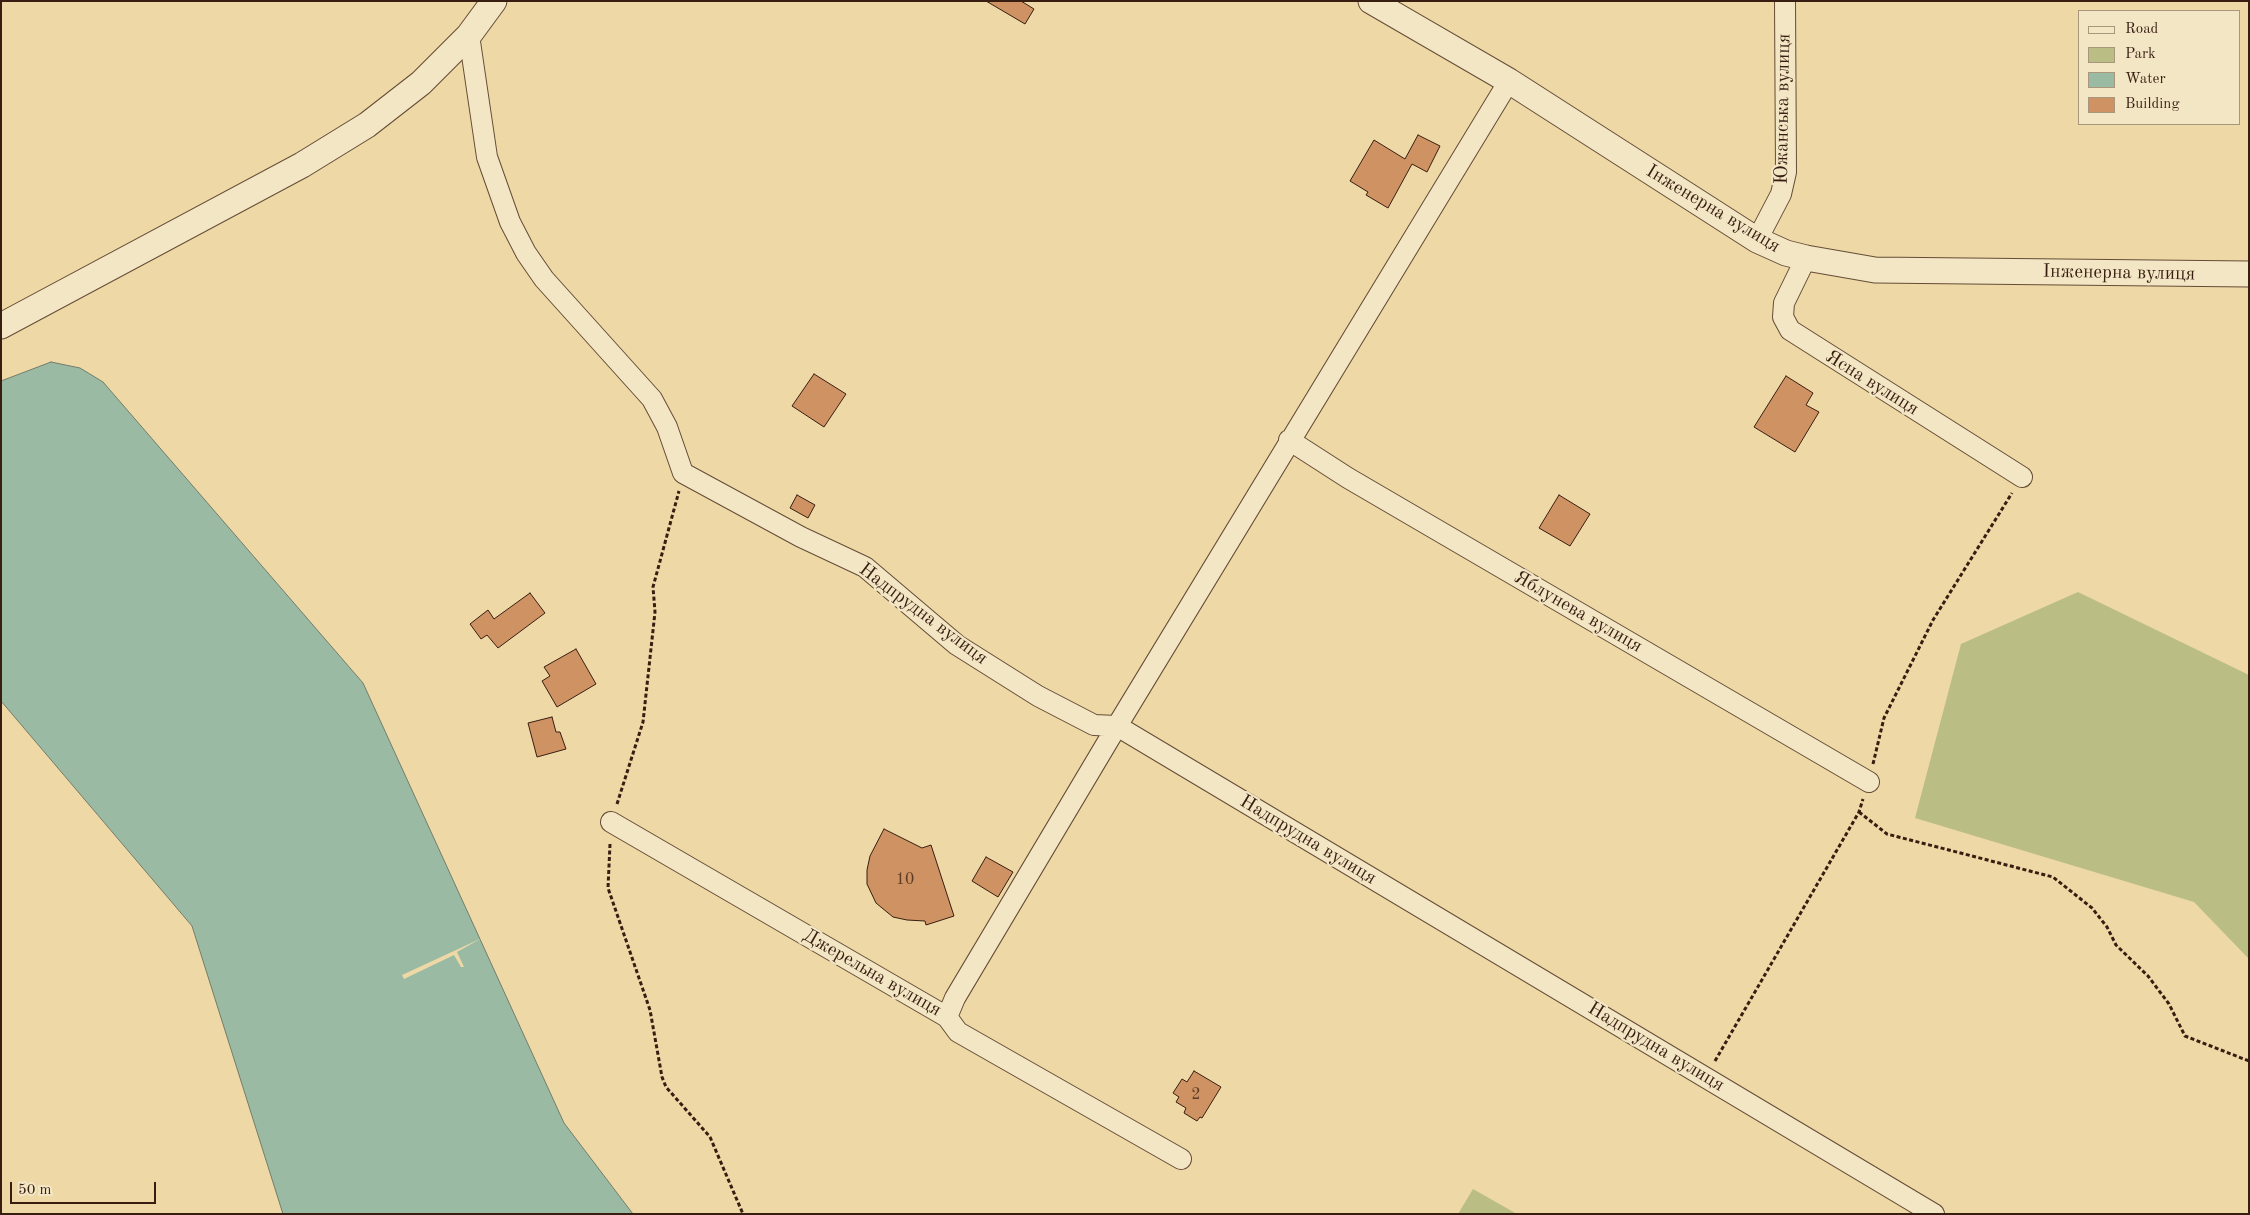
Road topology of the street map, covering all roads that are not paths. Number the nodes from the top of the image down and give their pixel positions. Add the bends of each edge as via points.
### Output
1 (494, 1) edge
2 (1371, 1) edge
3 (1785, 1) edge
4 (469, 35) junction
5 (1509, 82) junction
6 (1758, 240) junction
7 (1806, 258) junction
8 (2249, 274) edge
9 (1, 326) edge
10 (1289, 440) junction
11 (2022, 477) dead end
12 (1117, 726) junction
13 (1869, 782) dead end
14 (611, 822) dead end
15 (947, 1017) junction
16 (1181, 1159) dead end
17 (1934, 1214) edge

1 - 4 street
2 - 5 street, Інженерна вулиця
3 - 6 street, Южанська вулиця via 1786,172 1781,194
4 - 9 street via 421,83 367,125 302,165
4 - 12 street, Надпрудна вулиця via 487,158 510,222 544,279 652,399 667,427 683,474 865,567 958,645 1038,696 1094,725
5 - 6 street, Інженерна вулиця
5 - 10 street
6 - 7 street, Інженерна вулиця
7 - 8 street, Інженерна вулиця via 1875,270
7 - 11 street, Ясна вулиця via 1784,303 1783,317 1790,330
10 - 12 street
10 - 13 street, Яблунева вулиця via 1348,478
12 - 15 street via 954,998
12 - 17 street, Надпрудна вулиця
14 - 15 street, Джерельна вулиця
15 - 16 street, Джерельна вулиця via 958,1032

